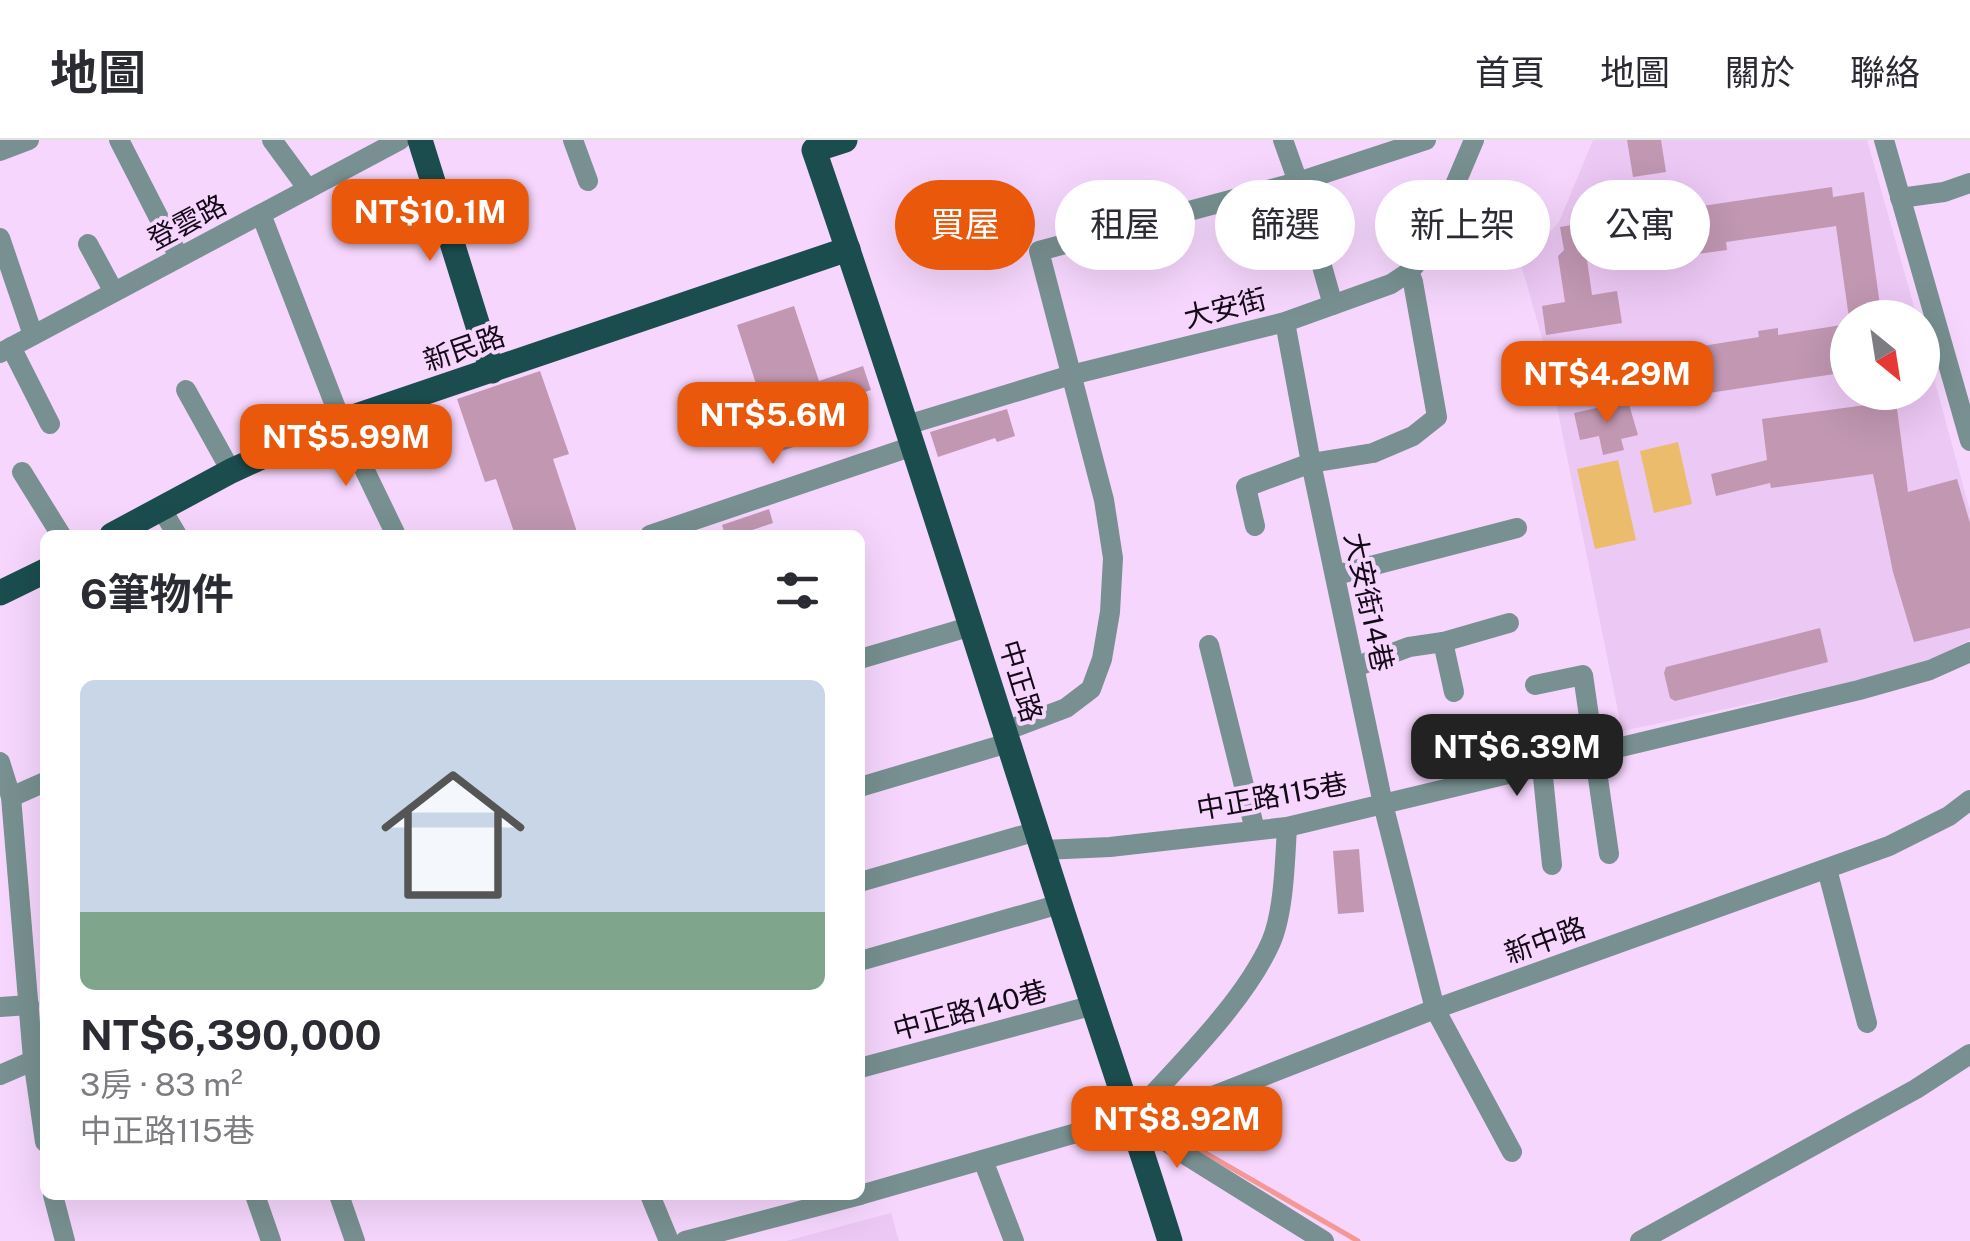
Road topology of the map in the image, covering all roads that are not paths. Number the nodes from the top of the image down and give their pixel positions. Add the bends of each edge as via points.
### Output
1 (30, 140) edge
2 (119, 140) edge
3 (272, 140) edge
4 (400, 140) edge
5 (420, 140) edge
6 (573, 140) edge
7 (845, 140) edge
8 (1283, 140) edge
9 (1426, 140) edge
10 (1474, 140) edge
11 (1884, 140) edge
12 (812, 145) edge
13 (0, 150) edge
14 (588, 180) dead end
15 (1297, 180) edge
16 (1304, 180) edge
17 (1970, 184) edge
18 (308, 189) junction
19 (1900, 198) junction
20 (1215, 204) edge
21 (261, 214) junction
22 (0, 238) edge
23 (88, 244) dead end
24 (848, 249) junction
25 (178, 258) junction
26 (1323, 270) edge
27 (1410, 272) junction
28 (114, 292) junction
29 (1333, 305) junction
30 (1286, 322) junction
31 (33, 335) junction
32 (5, 350) edge
33 (492, 370) junction
34 (1070, 374) junction
35 (186, 390) dead end
36 (341, 422) junction
37 (50, 424) dead end
38 (910, 435) junction
39 (1970, 440) edge
40 (1310, 463) junction
41 (231, 471) junction
42 (22, 472) dead end
43 (161, 508) junction
44 (1255, 526) dead end
45 (1516, 528) dead end
46 (58, 530) edge
47 (121, 530) edge
48 (174, 530) edge
49 (394, 530) edge
50 (663, 530) edge
51 (40, 573) edge
52 (1336, 575) junction
53 (0, 593) edge
54 (1509, 623) dead end
55 (972, 626) junction
56 (1443, 642) junction
57 (1209, 645) dead end
58 (1970, 652) edge
59 (865, 658) edge
60 (1355, 667) junction
61 (1534, 686) dead end
62 (1454, 692) dead end
63 (1007, 737) junction
64 (1593, 756) junction
65 (0, 762) edge
66 (1542, 767) junction
67 (40, 784) edge
68 (865, 784) edge
69 (11, 797) junction
70 (1970, 800) edge
71 (1384, 804) junction
72 (1287, 827) junction
73 (1255, 830) junction
74 (1040, 841) junction
75 (1609, 854) dead end
76 (1552, 865) dead end
77 (1827, 869) junction
78 (865, 881) edge
79 (1060, 904) junction
80 (865, 960) edge
81 (28, 1004) junction
82 (1094, 1004) junction
83 (0, 1007) edge
84 (1436, 1009) junction
85 (1867, 1023) dead end
86 (1970, 1054) edge
87 (39, 1058) edge
88 (865, 1067) edge
89 (0, 1075) edge
90 (1132, 1118) junction
91 (1512, 1152) dead end
92 (983, 1160) junction
93 (865, 1194) edge
94 (54, 1200) edge
95 (256, 1200) edge
96 (341, 1200) edge
97 (652, 1200) edge
98 (841, 1200) edge
99 (65, 1241) edge
100 (270, 1241) edge
101 (354, 1241) edge
102 (669, 1241) edge
103 (686, 1241) edge
104 (1014, 1241) edge
105 (1170, 1241) edge
106 (1324, 1241) edge
107 (1640, 1241) edge

1 - 13 street
2 - 25 street
3 - 18 street
4 - 18 street, 登雲路
5 - 33 main road
6 - 14 street
7 - 12 main road
8 - 15 street
9 - 16 street
10 - 27 street via 1427,251
11 - 19 street
12 - 24 main road, 中正路
17 - 19 street
18 - 21 street, 登雲路
19 - 39 street
20 - 34 street via 1039,251
21 - 25 street, 登雲路
21 - 36 street
22 - 31 street
23 - 28 street
24 - 33 main road, 新民路
24 - 38 main road, 中正路
25 - 28 street, 登雲路
26 - 29 street
27 - 29 street, 大安街
27 - 40 street via 1437,417 1373,454
28 - 31 street, 登雲路
29 - 30 street, 大安街
30 - 34 street, 大安街
30 - 40 street, 大安街14巷
31 - 32 street, 登雲路
32 - 37 street
33 - 36 main road, 新民路
34 - 38 street, 大安街
34 - 63 street via 1113,558 1102,659 1091,688
35 - 41 street
36 - 41 main road, 新民路
36 - 49 street
38 - 50 street, 大安街
38 - 55 main road, 中正路
40 - 44 street via 1246,487
40 - 52 street, 大安街14巷
41 - 43 main road, 新民路
42 - 46 street
43 - 47 main road, 新民路
43 - 48 street
45 - 52 street
51 - 53 main road
52 - 60 street, 大安街14巷
54 - 56 street
55 - 59 street
55 - 63 main road, 中正路
56 - 60 street
56 - 62 street
57 - 73 street
58 - 64 street, 中正路115巷 via 1859,690
60 - 71 street, 大安街14巷
61 - 64 street via 1583,675
63 - 68 street
63 - 74 main road, 中正路
64 - 66 street, 中正路115巷
64 - 75 street
65 - 69 street
66 - 71 street, 中正路115巷
66 - 76 street
67 - 69 street
69 - 81 street
70 - 77 street, 新中路 via 1890,846
71 - 72 street, 中正路115巷
71 - 84 street, 大安街14巷
72 - 73 street, 中正路115巷
72 - 90 street via 1272,938 1250,982
73 - 74 street, 中正路115巷 via 1110,846
74 - 78 street, 中正路115巷
74 - 79 main road, 中正路
77 - 84 street, 新中路
77 - 85 street
79 - 80 street
79 - 82 main road, 中正路
81 - 83 street
81 - 87 street
82 - 88 street, 中正路140巷
82 - 90 main road, 中正路
84 - 90 street, 新中路 via 1176,1110
84 - 91 street, 大安街14巷
86 - 107 street
87 - 89 street
90 - 92 street, 新中路
90 - 105 main road, 中正路
90 - 106 street
92 - 93 street, 新中路
92 - 104 street
94 - 99 street
95 - 100 street
96 - 101 street
97 - 102 street
98 - 103 street, 新中路

